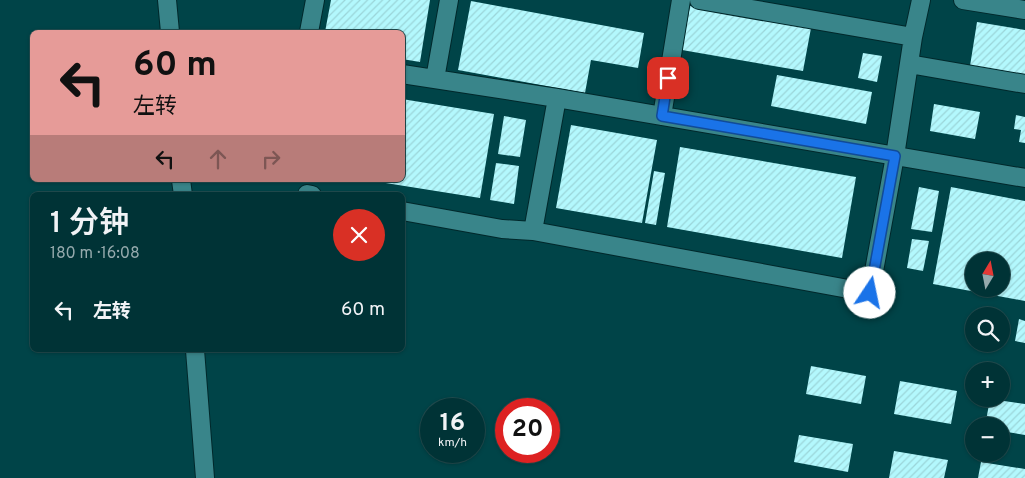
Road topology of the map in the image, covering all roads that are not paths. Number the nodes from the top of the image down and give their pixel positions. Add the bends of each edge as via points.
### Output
1 (167, 0) edge
2 (315, 0) edge
3 (449, 0) edge
4 (681, 0) edge
5 (699, 0) edge
6 (921, 0) edge
7 (963, 0) edge
8 (1025, 10) edge
9 (170, 30) edge
10 (309, 30) edge
11 (914, 37) junction
12 (909, 64) junction
13 (405, 74) edge
14 (435, 79) junction
15 (1025, 84) edge
16 (557, 98) junction
17 (662, 116) junction
18 (895, 156) junction
19 (1025, 178) edge
20 (405, 212) edge
21 (533, 231) junction
22 (195, 352) edge
23 (205, 478) edge

1 - 9 lane
2 - 10 lane
3 - 14 lane
4 - 17 lane
5 - 11 lane
6 - 11 lane
7 - 8 lane
11 - 12 lane
12 - 15 lane
12 - 18 lane
13 - 14 lane
14 - 16 lane
16 - 17 lane
16 - 21 lane
17 - 18 lane
18 - 19 lane
18 - 21 lane via 870,293
20 - 21 lane
22 - 23 lane

